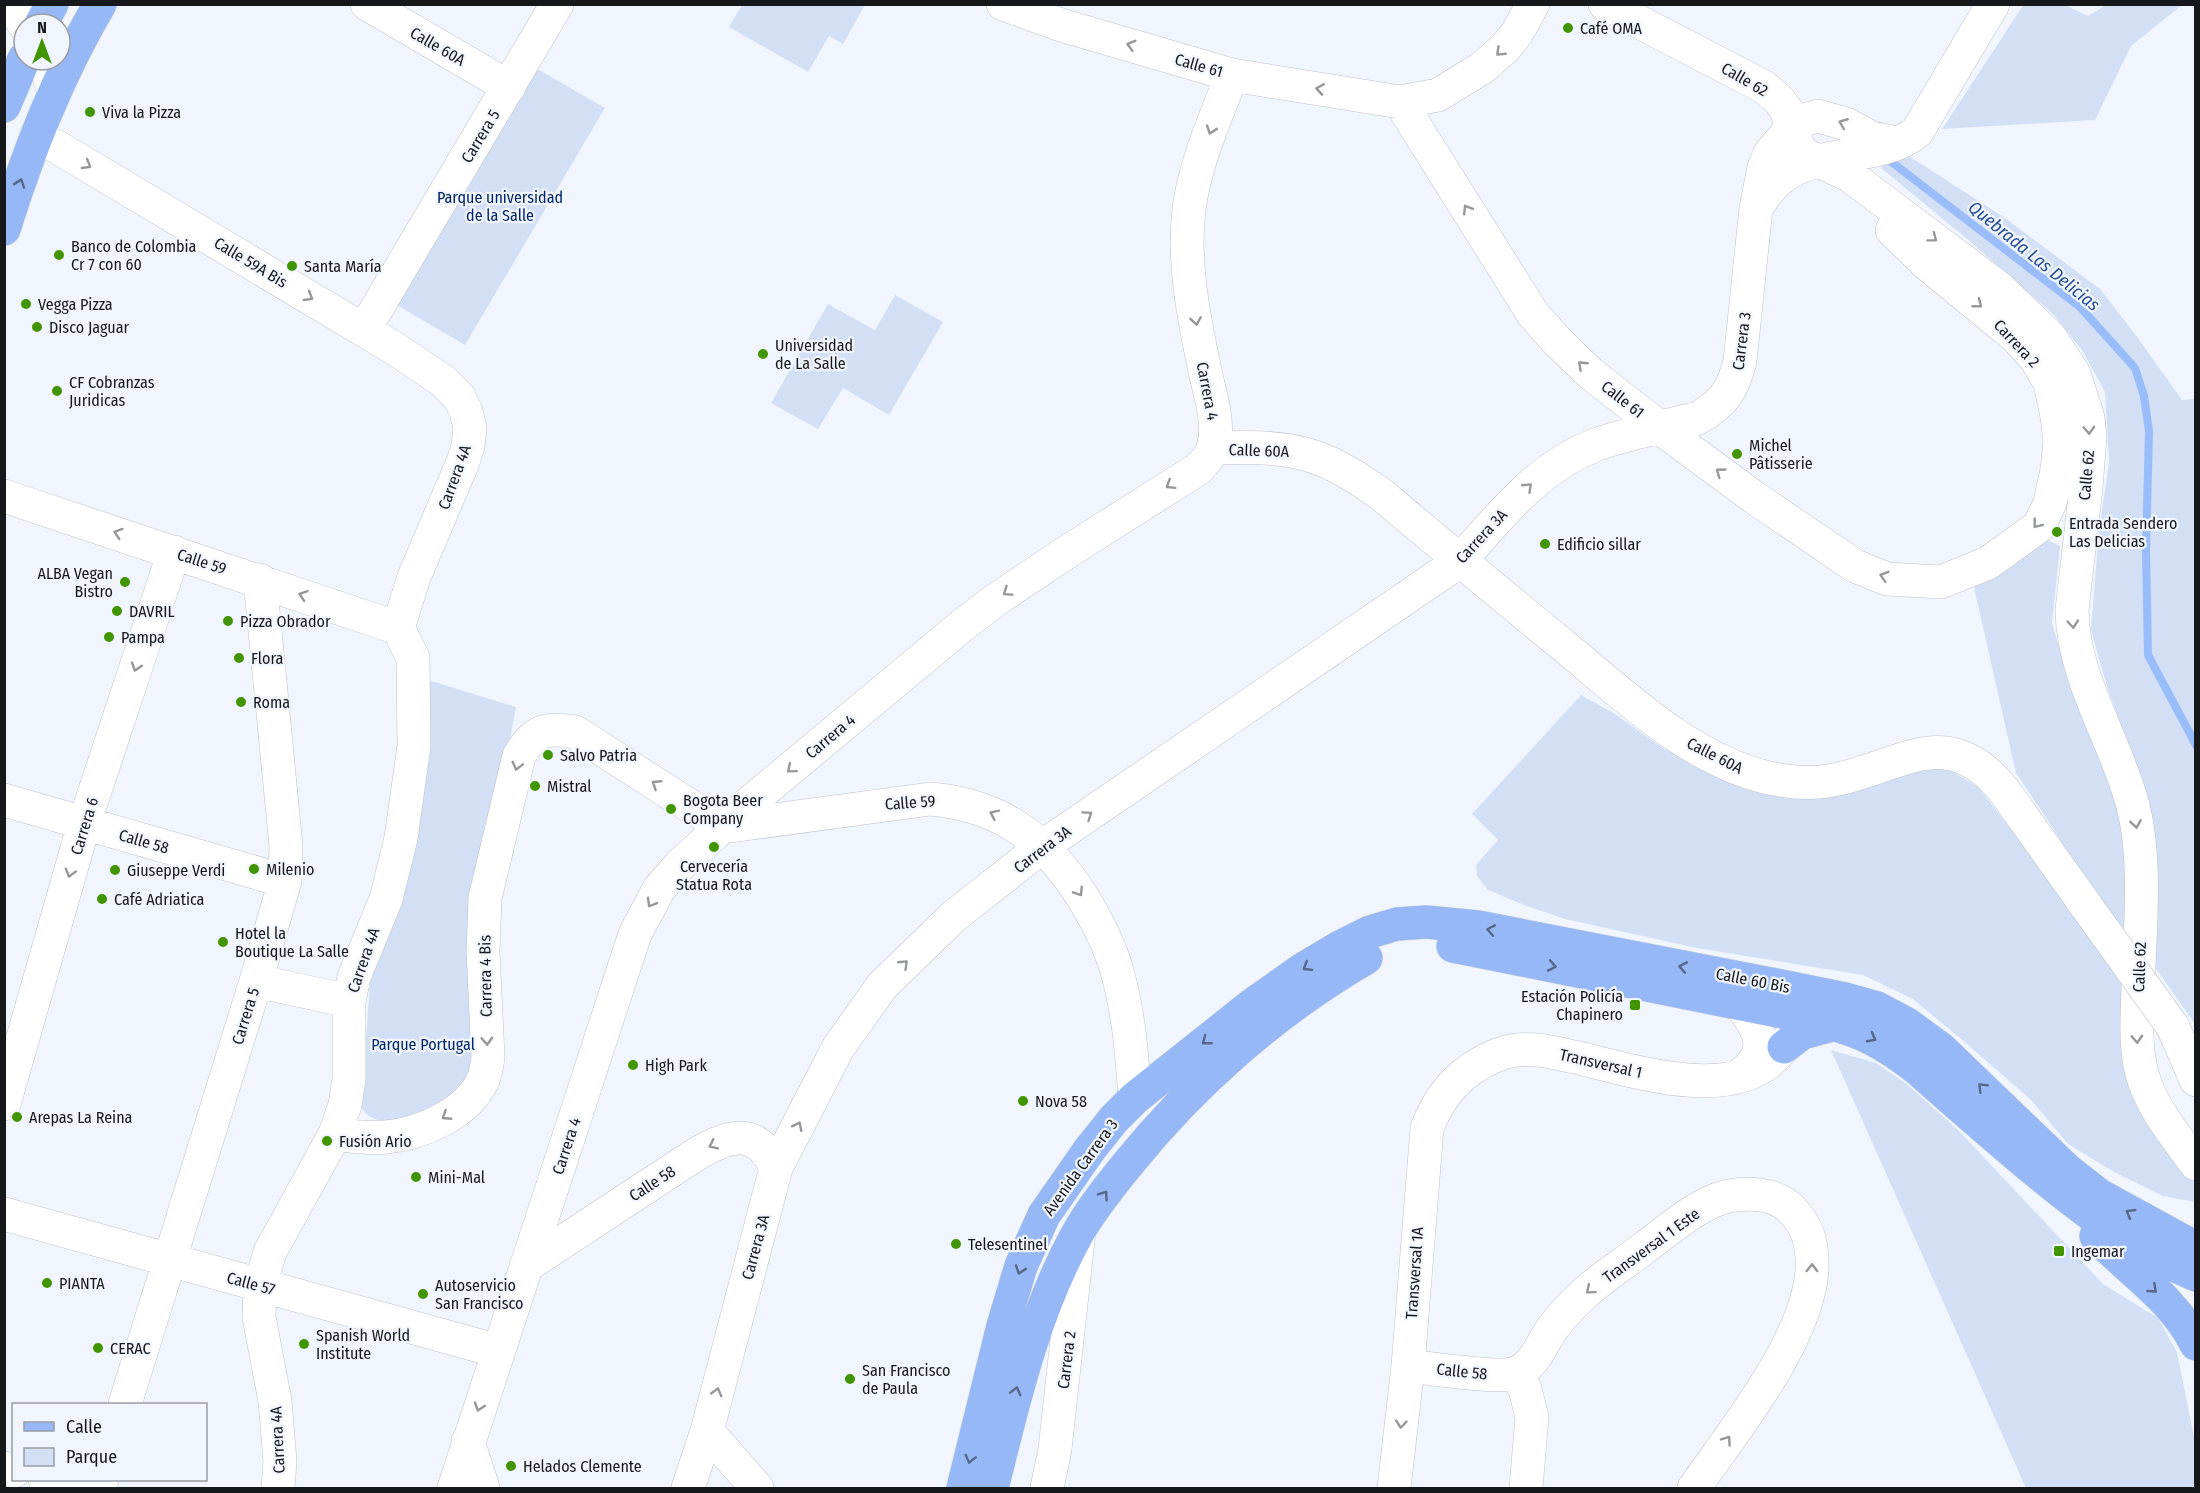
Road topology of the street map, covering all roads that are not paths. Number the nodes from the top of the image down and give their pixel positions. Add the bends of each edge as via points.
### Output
1 (100, 4) edge
2 (367, 4) edge
3 (557, 4) edge
4 (1003, 4) edge
5 (1533, 4) edge
6 (1605, 4) edge
7 (1993, 4) edge
8 (18, 72) edge
9 (48, 72) edge
10 (1232, 75) junction
11 (509, 87) junction
12 (54, 92) junction
13 (1400, 102) junction
14 (4, 106) edge
15 (1791, 129) junction
16 (36, 137) junction
17 (1897, 143) junction
18 (1818, 162) junction
19 (1849, 175) junction
20 (1756, 208) junction
21 (4, 229) edge
22 (364, 330) junction
23 (459, 397) joint
24 (1660, 428) junction
25 (1214, 448) junction
26 (4, 495) edge
27 (174, 552) junction
28 (1460, 561) junction
29 (260, 580) junction
30 (1941, 582) joint
31 (398, 628) junction
32 (4, 800) edge
33 (84, 824) junction
34 (723, 827) junction
35 (1043, 846) junction
36 (285, 881) junction
37 (256, 981) junction
38 (1781, 986) junction
39 (349, 1000) junction
40 (1740, 1004) junction
41 (1268, 1009) junction
42 (1796, 1015) junction
43 (1838, 1024) junction
44 (2174, 1027) junction
45 (1784, 1047) junction
46 (2196, 1052) edge
47 (1468, 1071) joint
48 (1738, 1077) junction
49 (2196, 1080) edge
50 (1135, 1098) junction
51 (4, 1104) edge
52 (335, 1134) junction
53 (2196, 1164) edge
54 (776, 1168) junction
55 (2038, 1173) junction
56 (4, 1214) edge
57 (1079, 1230) junction
58 (2186, 1258) edge
59 (170, 1260) junction
60 (526, 1266) junction
61 (260, 1285) junction
62 (2196, 1344) edge
63 (498, 1351) junction
64 (1408, 1366) junction
65 (1516, 1373) junction
66 (125, 1403) edge
67 (706, 1431) junction
68 (468, 1441) junction
69 (52, 1481) edge
70 (77, 1488) edge
71 (278, 1488) edge
72 (454, 1488) edge
73 (483, 1488) edge
74 (688, 1488) edge
75 (757, 1488) edge
76 (963, 1488) edge
77 (992, 1488) edge
78 (1047, 1488) edge
79 (1394, 1488) edge
80 (1526, 1488) edge
81 (1694, 1488) edge

1 - 12 main road
2 - 11 street, Calle 60A
3 - 11 street, Carrera 5
10 -> 4 street, Calle 61
5 -> 13 street, Calle 61 via 1517,33 1482,68 1438,95
6 - 15 street, Calle 62 via 1764,87 1787,111
7 - 17 street via 1917,132
8 - 14 main road
9 - 12 street
13 -> 10 street, Calle 61
10 -> 25 street, Carrera 4 via 1203,156 1188,221 1191,293 1215,419
11 - 22 street, Carrera 5
12 - 16 main road
24 -> 13 street, Calle 61 via 1590,373 1533,314
17 -> 15 street, Carrera 3 via 1872,138 1846,124 1818,116
15 - 18 street, Calle 62 via 1803,154
15 - 20 street, Carrera 3 via 1770,153
21 -> 16 main road
16 -> 22 street, Calle 59A Bis
17 - 18 street
18 - 19 street, Calle 62
18 - 20 street via 1784,175
19 -> 30 street, Carrera 2 via 1866,206 2016,337 2036,359 2050,383 2060,441 2050,503 2039,526 1988,563
19 -> 53 street, Calle 62 via 1999,288 2050,337 2074,374 2090,436 2072,627 2089,690 2133,806 2139,842 2141,906 2136,1024 2140,1067 2152,1101
20 - 24 street, Carrera 3 via 1736,381 1713,409 1698,418
22 - 23 street, Calle 59A Bis via 443,381
23 - 31 street, Carrera 4A via 470,428 465,454 414,577
28 -> 24 street, Carrera 3A via 1535,481 1563,461 1623,436
30 -> 24 street, Calle 61 via 1887,579 1855,566
25 - 28 street, Calle 60A via 1278,448 1331,462 1382,495
25 -> 34 street, Carrera 4 via 1198,469 1067,552 964,624
27 -> 26 street, Calle 59
27 - 29 street, Calle 59
27 -> 33 street, Carrera 6
35 -> 28 street, Carrera 3A
28 - 44 street, Calle 60A, bridge via 1637,706 1694,745 1744,771 1799,783 1827,782 1926,752 1948,753 1980,766 2005,792
31 -> 29 street, Calle 59
29 - 36 street, Carrera 5
31 - 39 street, Carrera 4A via 413,658 414,746 401,838 386,898 354,977
32 - 33 street, Calle 58
33 - 36 street, Calle 58
33 -> 51 street, Carrera 6
35 -> 34 street, Calle 59 via 1016,825 983,809 930,799
34 -> 52 street, Carrera 4 Bis via 575,732 540,732 527,742 519,756 485,898 488,1057 482,1082 458,1108 422,1129 386,1137
34 -> 60 street, Carrera 4 via 659,889 635,934
35 -> 50 street, Calle 59 via 1061,865 1105,936 1127,1015
54 -> 35 street, Carrera 3A via 838,1048 882,986 954,917
36 - 37 street, Carrera 5
37 - 39 street
37 - 59 street, Carrera 5
38 -> 41 main road, Calle 60 Bis via 1478,927 1426,922 1397,924 1370,932 1303,969
38 - 42 street
58 -> 38 main road, Calle 60 Bis via 2067,1170 1941,1049 1907,1024 1877,1008
39 - 52 street, Carrera 4A via 349,1079
41 -> 40 main road, Calle 60 Bis via 1372,955 1409,943 1429,942
40 - 42 main road, Calle 60 Bis
40 - 48 street via 1753,1021 1760,1040 1755,1063
41 -> 50 main road, Avenida Carrera 3
57 -> 41 main road via 1147,1140
42 - 43 main road, Calle 60 Bis
42 - 45 street, Transversal 1
43 - 45 main road via 1802,1033
43 -> 55 main road, Calle 60 Bis via 1899,1054
44 - 46 street, Calle 60A
44 - 49 street, Calle 60A
45 - 48 street, Transversal 1 via 1764,1066
47 - 48 street, Transversal 1 via 1507,1052 1528,1050 1554,1052 1657,1076 1713,1081
47 - 64 street, Transversal 1A via 1449,1087 1427,1128
50 -> 76 main road, Avenida Carrera 3 via 1061,1189 1044,1215 1021,1266
52 - 61 street, Carrera 4A via 270,1252
54 -> 60 street, Calle 58 via 769,1152 745,1138 729,1138 711,1145
67 -> 54 street, Carrera 3A
55 - 58 main road, Calle 60 Bis via 2110,1228
55 -> 62 main road via 2097,1238 2174,1309
56 - 59 street, Calle 57
77 -> 57 main road via 1036,1327
57 - 78 street, Carrera 2 via 1055,1449
59 - 61 street, Calle 57
59 - 66 street, Carrera 5
60 - 63 street, Carrera 4
61 - 63 street, Calle 57
61 - 71 street, Carrera 4A via 259,1317 275,1401
63 -> 68 street, Carrera 4
64 - 65 street, Calle 58
64 -> 79 street, Transversal 1A
65 - 80 street via 1528,1397 1532,1417
81 -> 65 street, Transversal 1 Este via 1775,1370 1807,1298 1813,1275 1810,1237 1788,1206 1775,1198 1745,1195 1713,1201 1690,1214 1587,1292 1554,1326 1531,1362
67 - 74 street, Carrera 3A
67 - 75 street
68 - 72 street, Carrera 4
68 - 73 street
69 - 70 street

